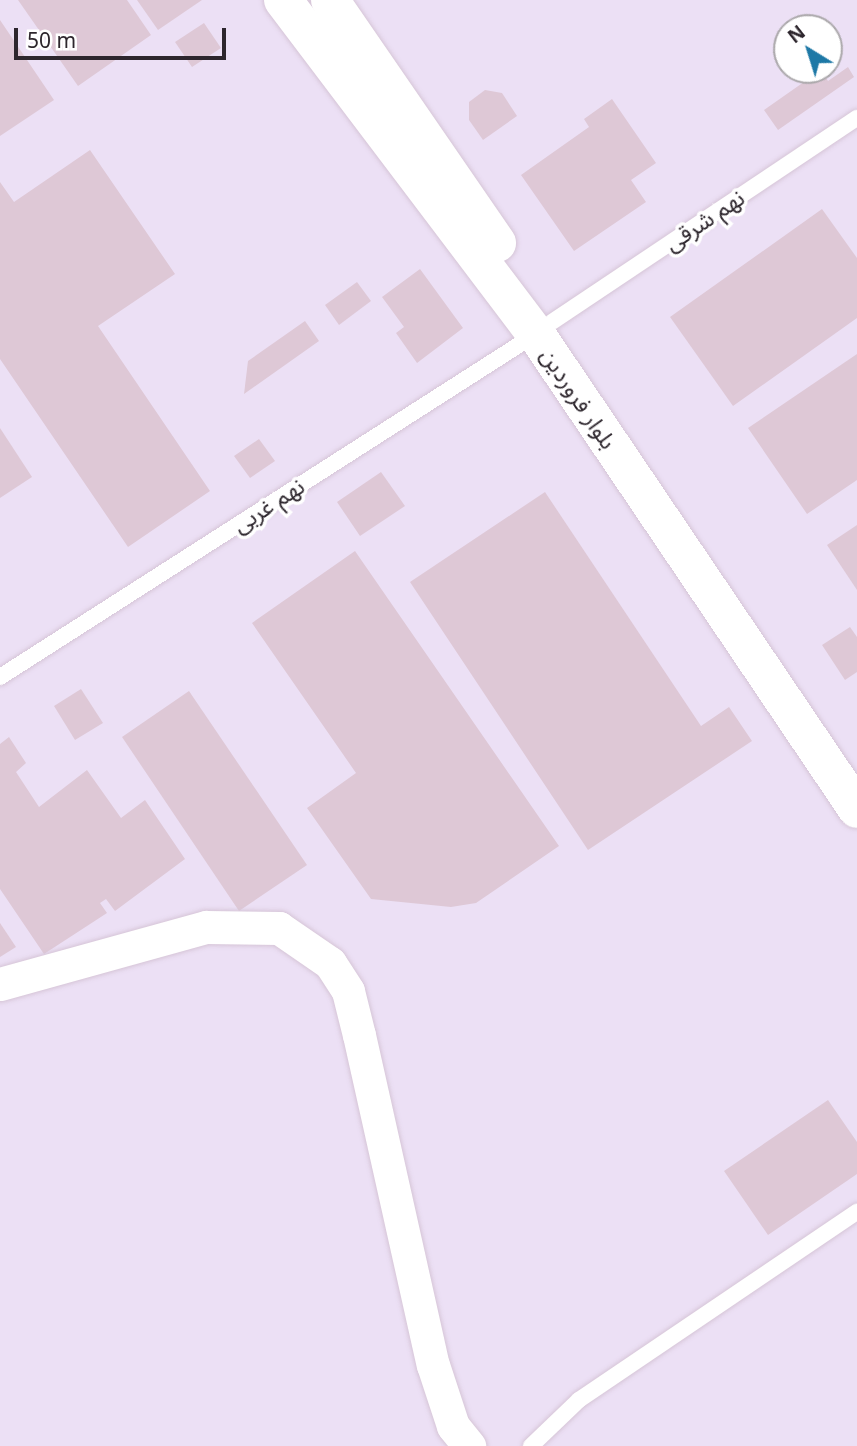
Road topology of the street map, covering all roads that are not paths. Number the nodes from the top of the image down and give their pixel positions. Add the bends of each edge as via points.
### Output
1 (283, 0) edge
2 (330, 0) edge
3 (857, 118) edge
4 (544, 328) junction
5 (0, 677) edge
6 (857, 763) edge
7 (857, 809) edge
8 (0, 984) edge
9 (857, 1212) edge
10 (470, 1446) edge
11 (531, 1446) edge

1 - 4 street, بلوار فروردین
2 - 4 street, بلوار فروردین
3 - 4 lane, نهم شرقی
4 - 5 lane, نهم غربی
4 - 6 street, بلوار فروردین
4 - 7 street, بلوار فروردین
8 - 10 street via 206,927 279,928 330,964 348,991 433,1365 453,1426
9 - 11 lane via 579,1399

